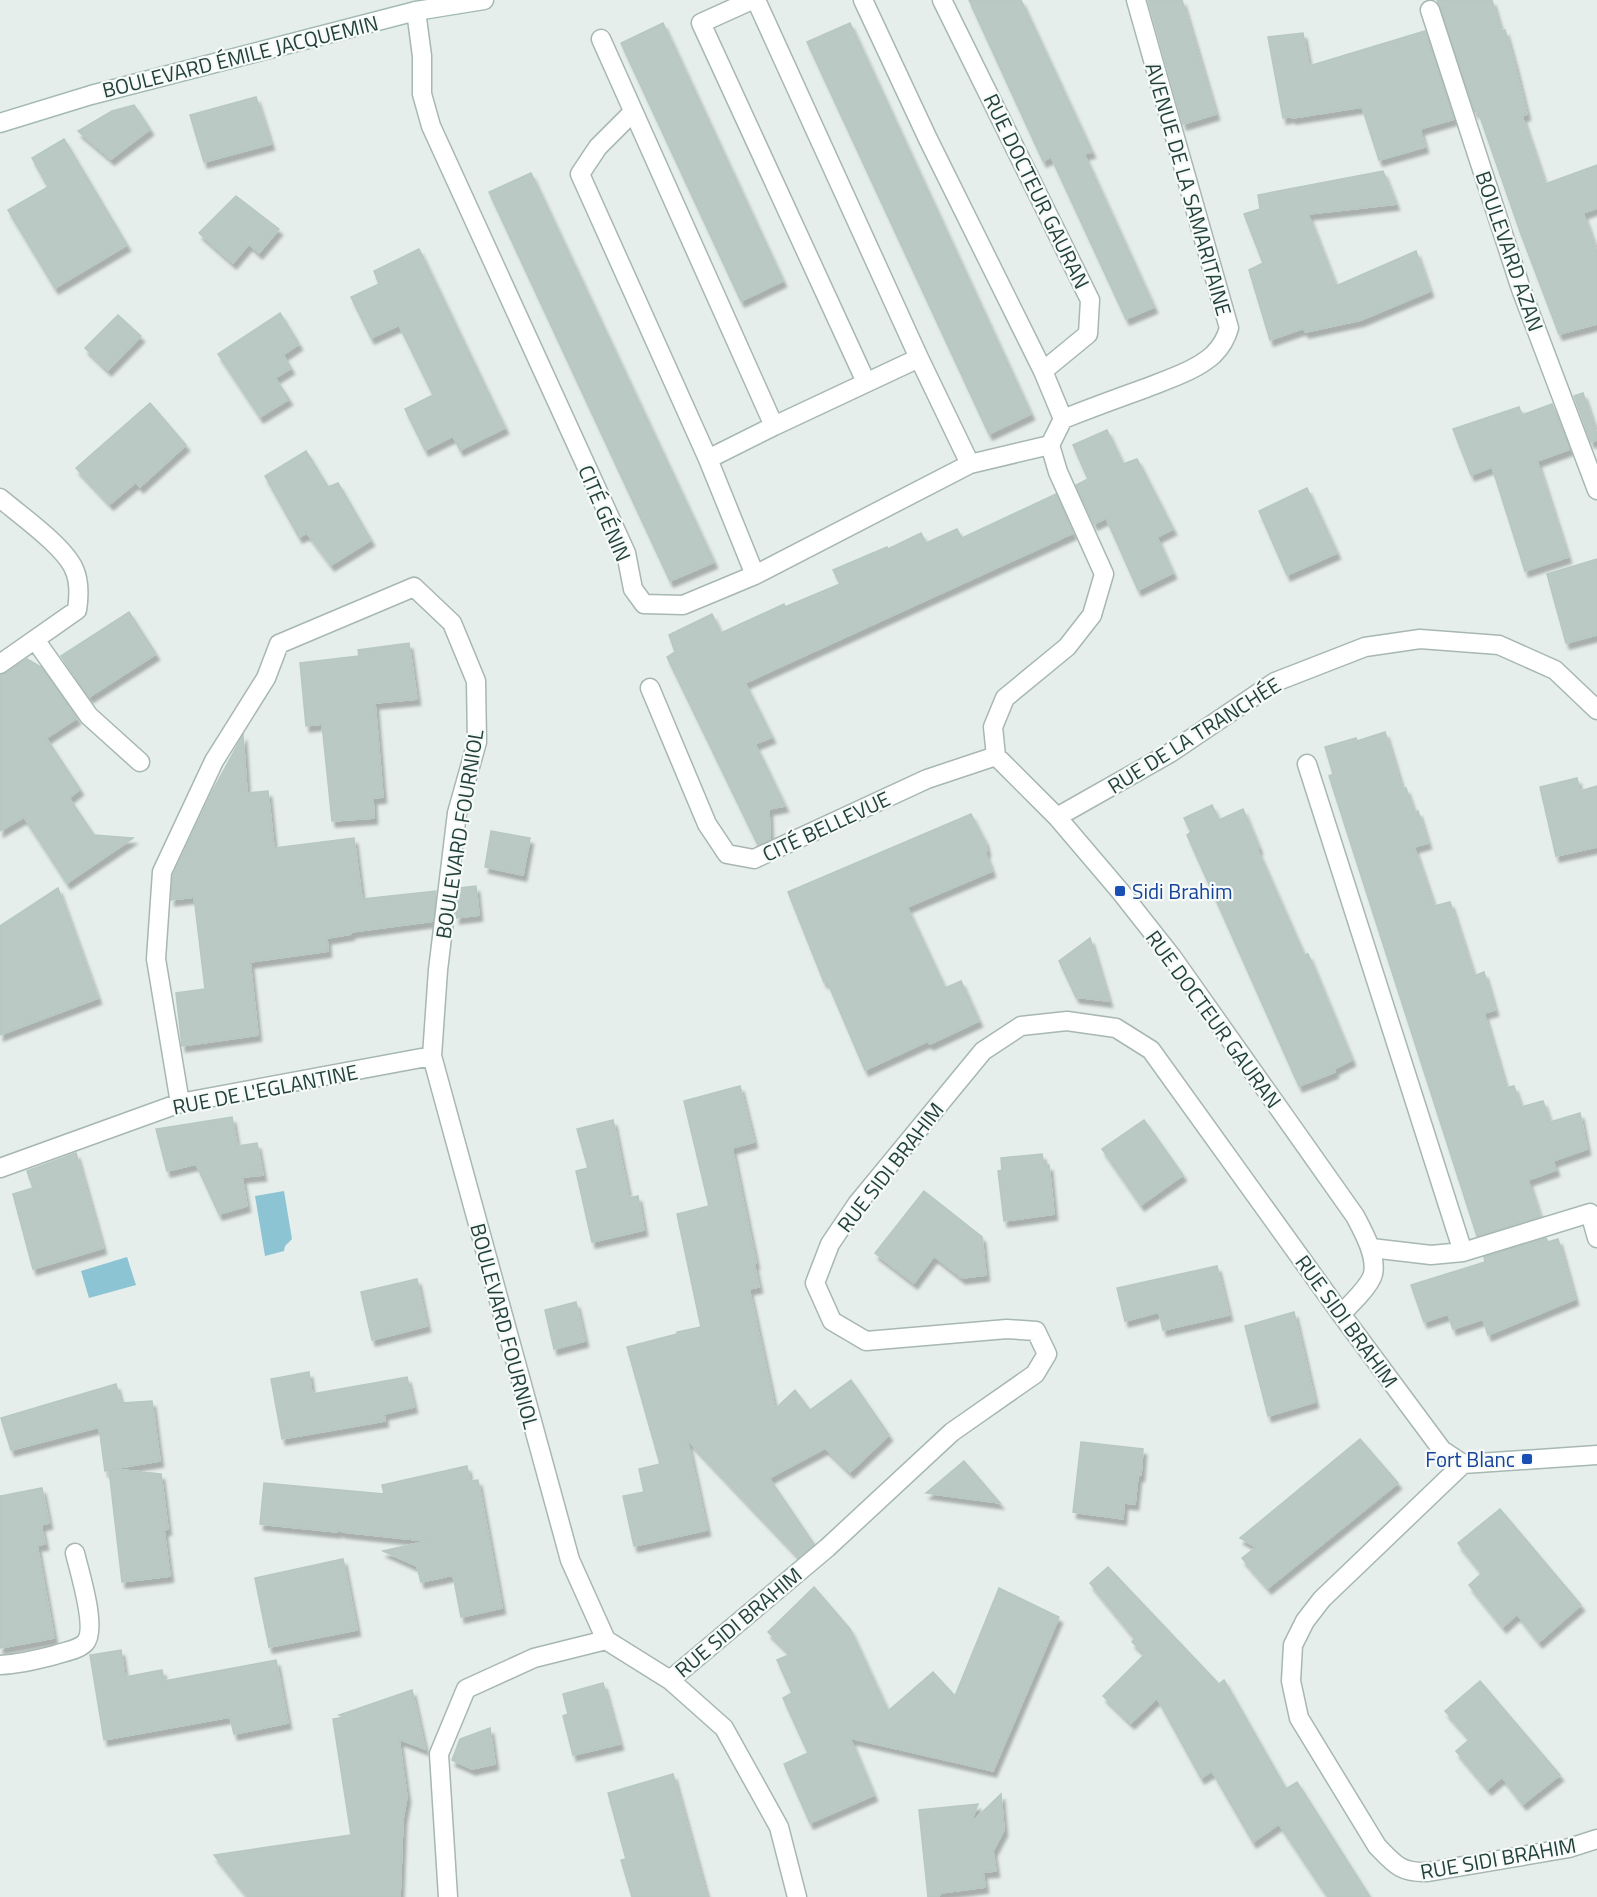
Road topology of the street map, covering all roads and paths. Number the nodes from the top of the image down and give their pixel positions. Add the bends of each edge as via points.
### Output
1 (484, 0) edge
2 (754, 0) edge
3 (863, 0) edge
4 (942, 0) edge
5 (1136, 0) edge
6 (1430, 10) dead end
7 (416, 11) junction
8 (601, 39) dead end
9 (632, 113) junction
10 (0, 123) edge
11 (919, 358) junction
12 (1043, 371) junction
13 (866, 382) junction
14 (1063, 419) junction
15 (774, 426) junction
16 (1050, 445) junction
17 (708, 459) junction
18 (970, 464) junction
19 (1597, 490) edge
20 (0, 498) edge
21 (755, 575) junction
22 (36, 641) junction
23 (0, 664) edge
24 (650, 688) dead end
25 (1597, 710) edge
26 (996, 756) junction
27 (140, 762) dead end
28 (1307, 764) dead end
29 (1058, 817) junction
30 (432, 1056) junction
31 (180, 1103) junction
32 (0, 1168) edge
33 (1597, 1238) edge
34 (1371, 1248) junction
35 (1463, 1252) junction
36 (1341, 1314) junction
37 (1597, 1455) edge
38 (1463, 1464) junction
39 (75, 1553) dead end
40 (606, 1640) junction
41 (0, 1665) edge
42 (670, 1680) junction
43 (1597, 1839) edge
44 (448, 1897) edge
45 (797, 1897) edge

1 - 7 street, BOULEVARD ÉMILE JACQUEMIN
2 - 11 street
2 - 13 street via 701,23
3 - 12 street
4 - 12 street, RUE DOCTEUR GAURAN via 1090,300 1088,334
5 - 14 street, AVENUE DE LA SAMARITAINE via 1228,328 1221,346 1198,365
6 - 19 street, BOULEVARD AZAN via 1521,289
7 - 10 street, BOULEVARD ÉMILE JACQUEMIN via 91,94
7 - 21 street, CITÉ GÉNIN via 422,94 431,126 626,553 633,589 645,604 683,605
8 - 9 street
9 - 15 street
9 - 17 street via 598,147 580,174
11 - 13 street
11 - 18 street
12 - 14 street
13 - 15 street
14 - 16 street
15 - 17 street
16 - 18 street, CITÉ GÉNIN
16 - 26 street via 1058,472 1104,574 1092,615 1067,647 1005,698 993,727
17 - 21 street
18 - 21 street, CITÉ GÉNIN
20 - 22 street via 57,547 74,568 79,591 77,610
22 - 23 street
22 - 27 street via 89,716
24 - 26 street, CITÉ BELLEVUE via 707,824 727,854 754,859 927,779
25 - 29 street, RUE DE LA TRANCHÉE via 1555,670 1499,645 1420,639 1365,647 1275,682 1170,753
26 - 29 street, RUE DOCTEUR GAURAN
28 - 35 street
29 - 34 street, RUE DOCTEUR GAURAN via 1179,966 1355,1215
30 - 31 street, RUE DE L'EGLANTINE
30 - 31 street, BOULEVARD FOURNIOL via 438,970 458,813 477,742 476,681 452,623 414,587 279,644 266,678 214,761 162,872 156,959
30 - 40 street, BOULEVARD FOURNIOL via 570,1560
31 - 32 street, RUE DE L'EGLANTINE
33 - 35 street via 1590,1213
34 - 35 street via 1431,1255
34 - 36 street, RUE DOCTEUR GAURAN via 1373,1274 1357,1300
36 - 38 street, RUE SIDI BRAHIM via 1442,1450
36 - 42 street, RUE SIDI BRAHIM via 1151,1050 1116,1028 1067,1021 1021,1026 983,1051 857,1204 830,1244 815,1283 832,1321 866,1341 1007,1329 1036,1331 1047,1354 1035,1374 952,1432 827,1548
37 - 38 street
38 - 43 street, RUE SIDI BRAHIM via 1322,1599 1305,1621 1293,1646 1291,1681 1299,1718 1377,1846 1410,1873 1569,1848
39 - 41 street via 89,1614 90,1634 85,1644 27,1662
40 - 42 street, RUE SIDI BRAHIM
40 - 44 street via 534,1658 466,1689 439,1754
42 - 45 street via 724,1728 779,1827

